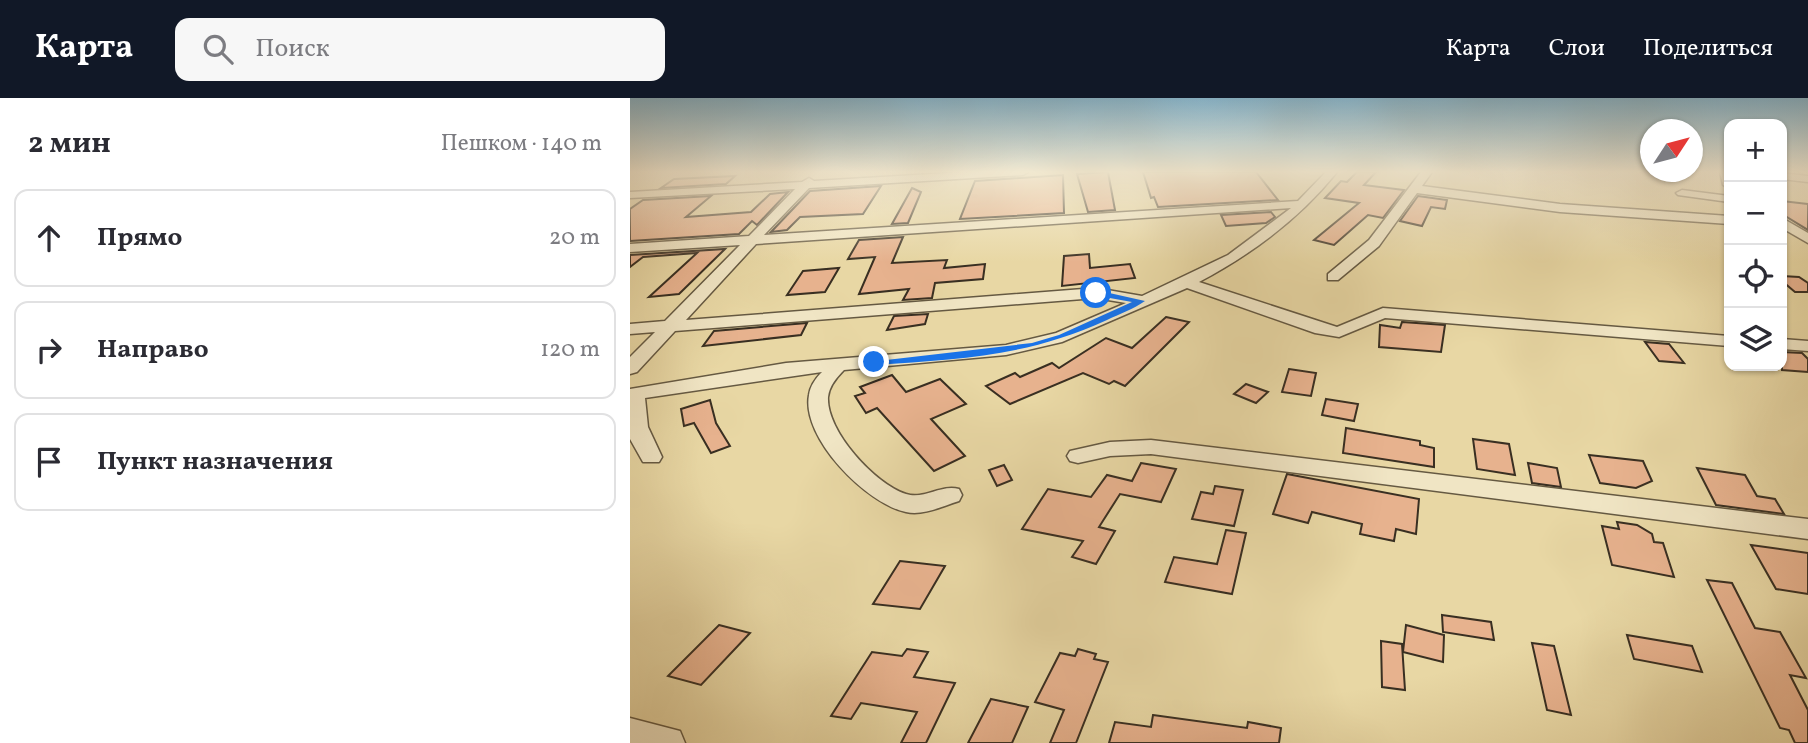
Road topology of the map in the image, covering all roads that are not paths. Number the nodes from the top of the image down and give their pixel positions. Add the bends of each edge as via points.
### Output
1 (790, 202) edge
2 (1406, 202) edge
3 (1523, 202) edge
4 (1301, 204) joint
5 (1724, 220) edge
6 (1787, 222) edge
7 (1808, 223) edge
8 (1787, 225) edge
9 (754, 239) junction
10 (1808, 239) edge
11 (630, 248) edge
12 (1333, 277) dead end
13 (1187, 283) junction
14 (1141, 301) junction
15 (670, 325) junction
16 (630, 329) edge
17 (1724, 341) edge
18 (1787, 344) edge
19 (1808, 346) edge
20 (838, 365) junction
21 (630, 368) edge
22 (633, 394) edge
23 (1078, 456) dead end
24 (651, 457) dead end
25 (950, 495) dead end
26 (1808, 529) edge
27 (630, 735) edge
28 (668, 743) edge

1 - 9 street
2 - 12 street via 1374,243
3 - 5 street
4 - 9 street
4 - 13 street via 1233,258
6 - 7 street
8 - 10 street
9 - 11 street
9 - 15 street
13 - 14 street
13 - 17 street via 1339,332 1383,313
14 - 15 street via 1096,293
14 - 20 street via 1062,337 1033,345 963,356
15 - 16 street
15 - 21 street
18 - 19 street
20 - 22 street
20 - 25 street via 822,383 818,398 821,420 834,446 891,497 909,505
22 - 24 street via 638,432
23 - 26 street via 1151,447
27 - 28 street

